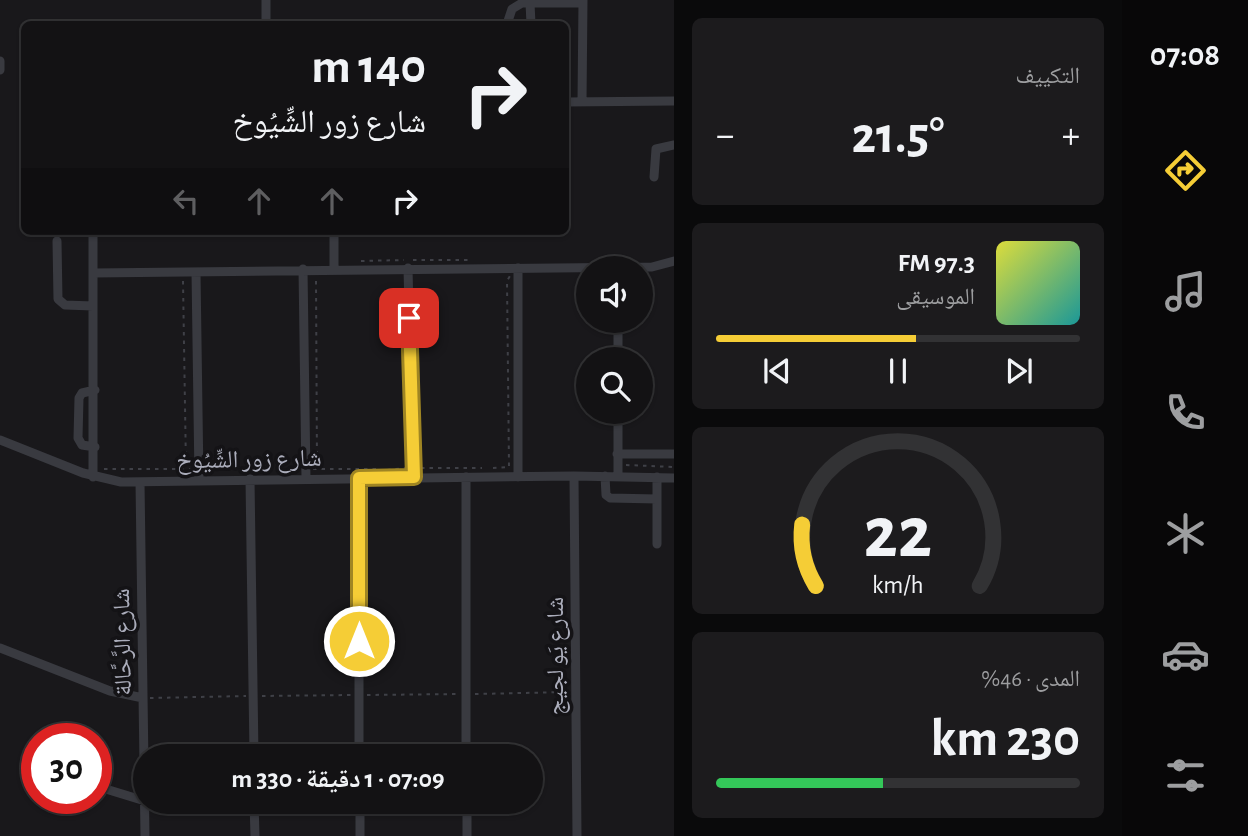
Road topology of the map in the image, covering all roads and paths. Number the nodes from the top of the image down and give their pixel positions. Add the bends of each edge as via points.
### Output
1 (266, 0) edge
2 (583, 2) edge
3 (530, 3) junction
4 (266, 21) edge
5 (508, 21) edge
6 (531, 21) edge
7 (0, 61) edge
8 (0, 70) edge
9 (674, 100) edge
10 (569, 102) edge
11 (582, 102) junction
12 (674, 145) edge
13 (654, 177) dead end
14 (93, 235) edge
15 (334, 235) edge
16 (57, 241) dead end
17 (478, 260) dead end
18 (674, 261) edge
19 (576, 267) edge
20 (653, 267) edge
21 (408, 268) junction
22 (504, 268) junction
23 (518, 268) junction
24 (316, 269) junction
25 (334, 269) junction
26 (360, 269) junction
27 (303, 270) junction
28 (183, 272) junction
29 (196, 272) junction
30 (93, 273) junction
31 (93, 306) junction
32 (95, 390) junction
33 (618, 424) edge
34 (0, 440) edge
35 (95, 447) junction
36 (617, 454) junction
37 (674, 454) edge
38 (618, 465) junction
39 (674, 467) edge
40 (186, 469) junction
41 (198, 469) junction
42 (317, 469) junction
43 (413, 472) junction
44 (93, 473) junction
45 (306, 474) junction
46 (574, 476) junction
47 (604, 476) junction
48 (618, 476) junction
49 (466, 477) junction
50 (518, 477) junction
51 (657, 477) junction
52 (359, 478) junction
53 (674, 478) edge
54 (250, 479) junction
55 (199, 480) junction
56 (140, 482) junction
57 (657, 499) junction
58 (657, 544) dead end
59 (0, 648) edge
60 (143, 698) junction
61 (144, 744) edge
62 (254, 744) edge
63 (359, 744) edge
64 (466, 744) edge
65 (112, 791) edge
66 (133, 797) edge
67 (145, 814) edge
68 (254, 814) edge
69 (360, 814) edge
70 (467, 814) edge
71 (145, 836) edge
72 (255, 836) edge
73 (360, 836) edge
74 (467, 836) edge
75 (577, 836) edge

1 - 4 street
2 - 3 street
2 - 11 street
3 - 5 street via 512,9
3 - 6 street
7 - 8 street
9 - 11 street
10 - 11 street
12 - 13 street via 656,149
14 - 30 street
15 - 25 street
16 - 31 street via 58,299 65,305
17 - 26 path via 360,260
18 - 20 street
19 - 23 street
21 - 22 street
21 - 26 street
21 - 43 street
22 - 23 street
22 - 43 path via 510,276 509,467
23 - 50 street
24 - 25 street
24 - 27 street
24 - 42 path
25 - 26 street
27 - 29 street
27 - 45 street
28 - 29 street
28 - 30 street
28 - 40 path
29 - 41 street
30 - 31 street
31 - 32 street
32 - 35 street
32 - 35 street via 79,398 78,438
33 - 36 street
34 - 44 street, شارع زور الشِّيُوخ
35 - 44 street
36 - 37 street
36 - 38 street
38 - 39 path
38 - 48 street
40 - 41 path
40 - 44 path
41 - 45 path
41 - 55 street
42 - 43 path
42 - 45 path
43 - 49 street, شارع زور الشِّيُوخ
43 - 52 street, شارع زور الشِّيُوخ
44 - 56 street, شارع زور الشِّيُوخ
45 - 52 street, شارع زور الشِّيُوخ
45 - 54 street, شارع زور الشِّيُوخ
46 - 47 street, شارع زور الشِّيُوخ
46 - 50 street, شارع زور الشِّيُوخ
46 - 75 street, شارع يَو لجيج
47 - 48 street, شارع زور الشِّيُوخ
47 - 57 street via 610,498
48 - 51 street, شارع زور الشِّيُوخ
49 - 50 street, شارع زور الشِّيُوخ
49 - 64 street
51 - 53 street, شارع زور الشِّيُوخ
51 - 57 street
52 - 63 street
54 - 55 street, شارع زور الشِّيُوخ
54 - 62 street
55 - 56 street, شارع زور الشِّيُوخ
56 - 60 street, شارع الرَّحَّالة
57 - 58 street
59 - 60 street via 110,691
60 - 61 street, شارع الرَّحَّالة
65 - 66 street
67 - 71 street, شارع الرَّحَّالة
68 - 72 street
69 - 73 street
70 - 74 street

